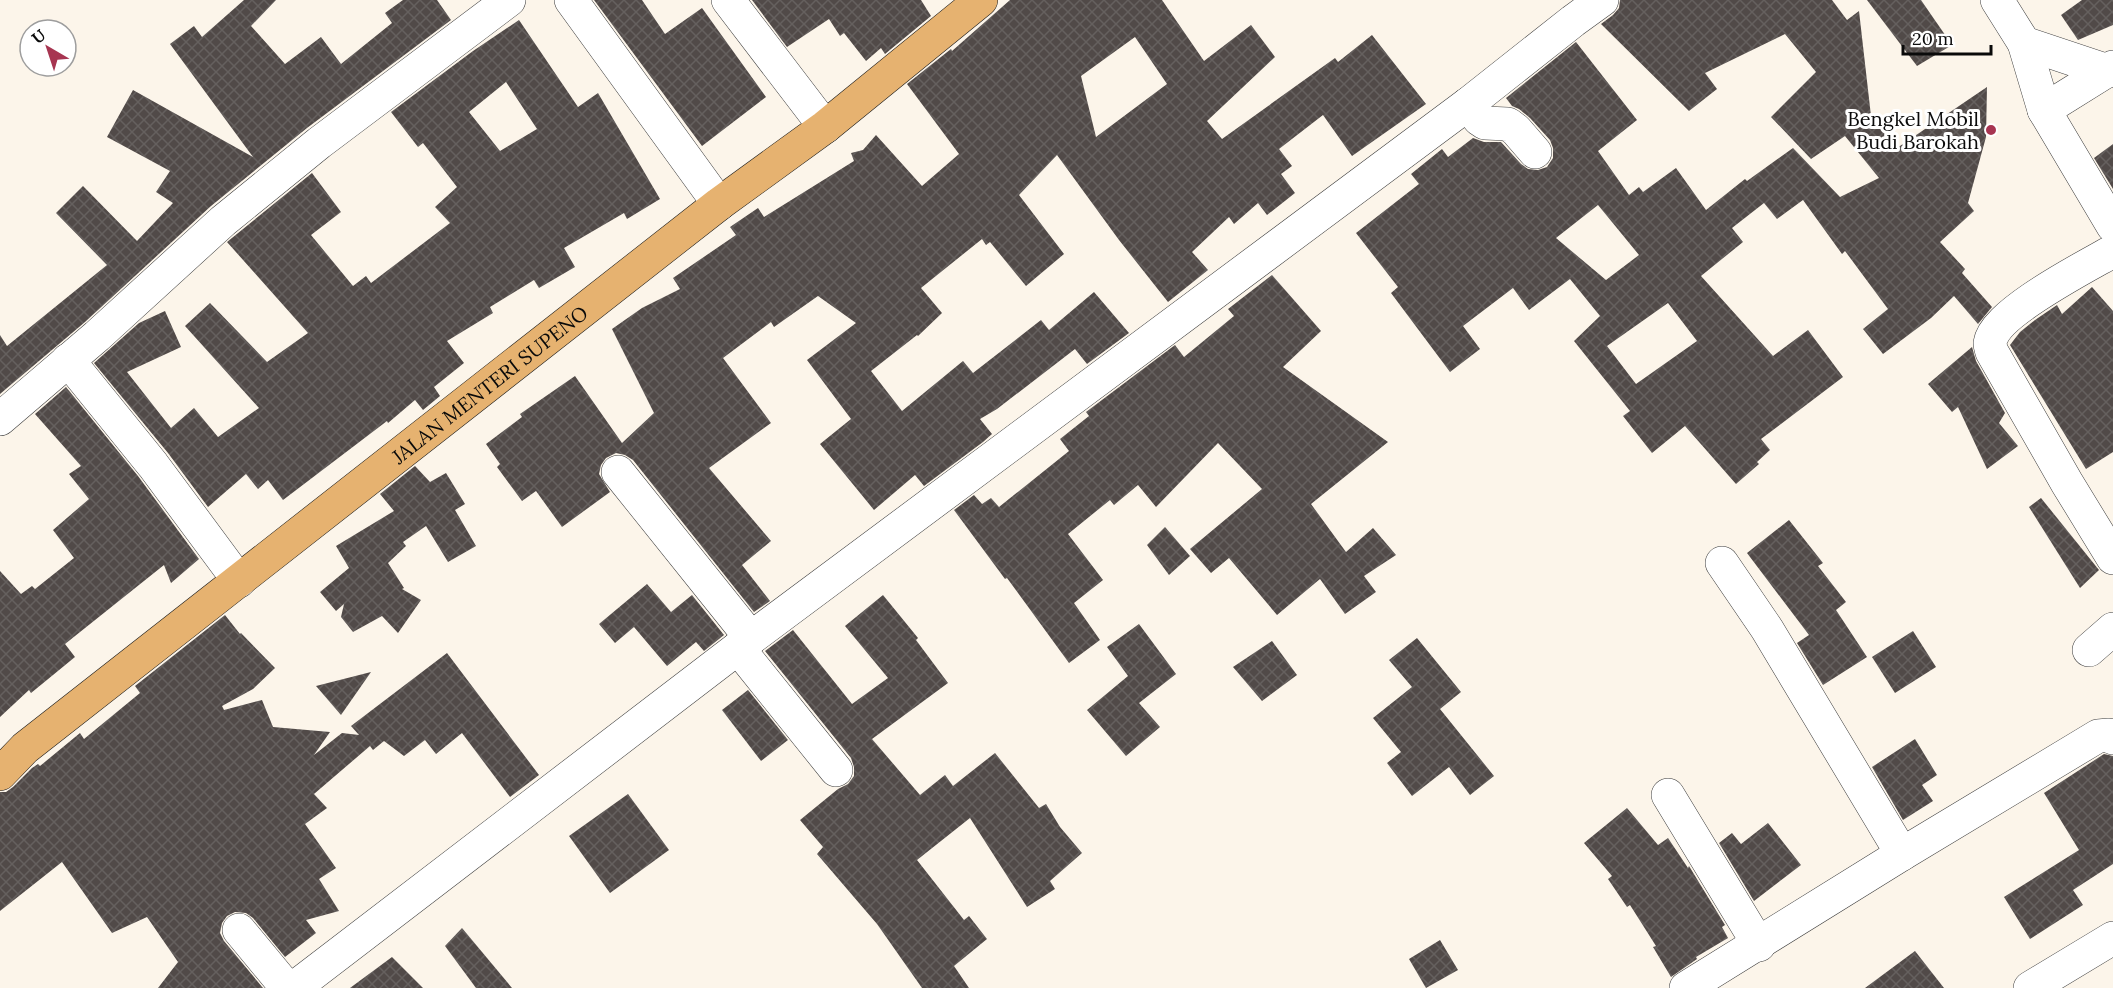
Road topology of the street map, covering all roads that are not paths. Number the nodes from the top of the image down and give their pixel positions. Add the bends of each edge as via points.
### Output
1 (509, 0) edge
2 (571, 0) edge
3 (728, 0) edge
4 (981, 0) edge
5 (1602, 0) edge
6 (1997, 0) edge
7 (2024, 43) junction
8 (2111, 69) edge
9 (1468, 104) junction
10 (2044, 110) junction
11 (825, 126) junction
12 (1535, 152) dead end
13 (719, 204) junction
14 (2113, 226) edge
15 (2113, 251) edge
16 (68, 360) junction
17 (0, 418) edge
18 (618, 472) dead end
19 (2113, 558) edge
20 (1722, 563) dead end
21 (238, 581) junction
22 (745, 643) junction
23 (2113, 738) edge
24 (837, 770) dead end
25 (0, 774) edge
26 (1668, 795) dead end
27 (1902, 854) junction
28 (239, 930) dead end
29 (2113, 938) edge
30 (1759, 945) junction
31 (287, 988) edge
32 (294, 988) edge
33 (1686, 988) edge
34 (2030, 988) edge

1 - 16 street via 266,185
2 - 13 street
3 - 11 street
4 - 11 main road, JALAN MENTERI SUPENO
5 - 9 street
6 - 7 street
7 - 8 street
7 - 10 street
8 - 10 street
9 - 12 street via 1485,123 1508,124
9 - 22 street
10 - 14 street
11 - 13 main road, JALAN MENTERI SUPENO
13 - 21 main road, JALAN MENTERI SUPENO
15 - 19 street via 2019,308 1999,326 1990,343
16 - 17 street
16 - 21 street via 153,465
18 - 22 street
20 - 27 street via 1767,629
21 - 25 main road, JALAN MENTERI SUPENO via 25,748
22 - 24 street
22 - 32 street
23 - 27 street via 2098,736
26 - 30 street
27 - 30 street
28 - 31 street
29 - 34 street
30 - 33 street

